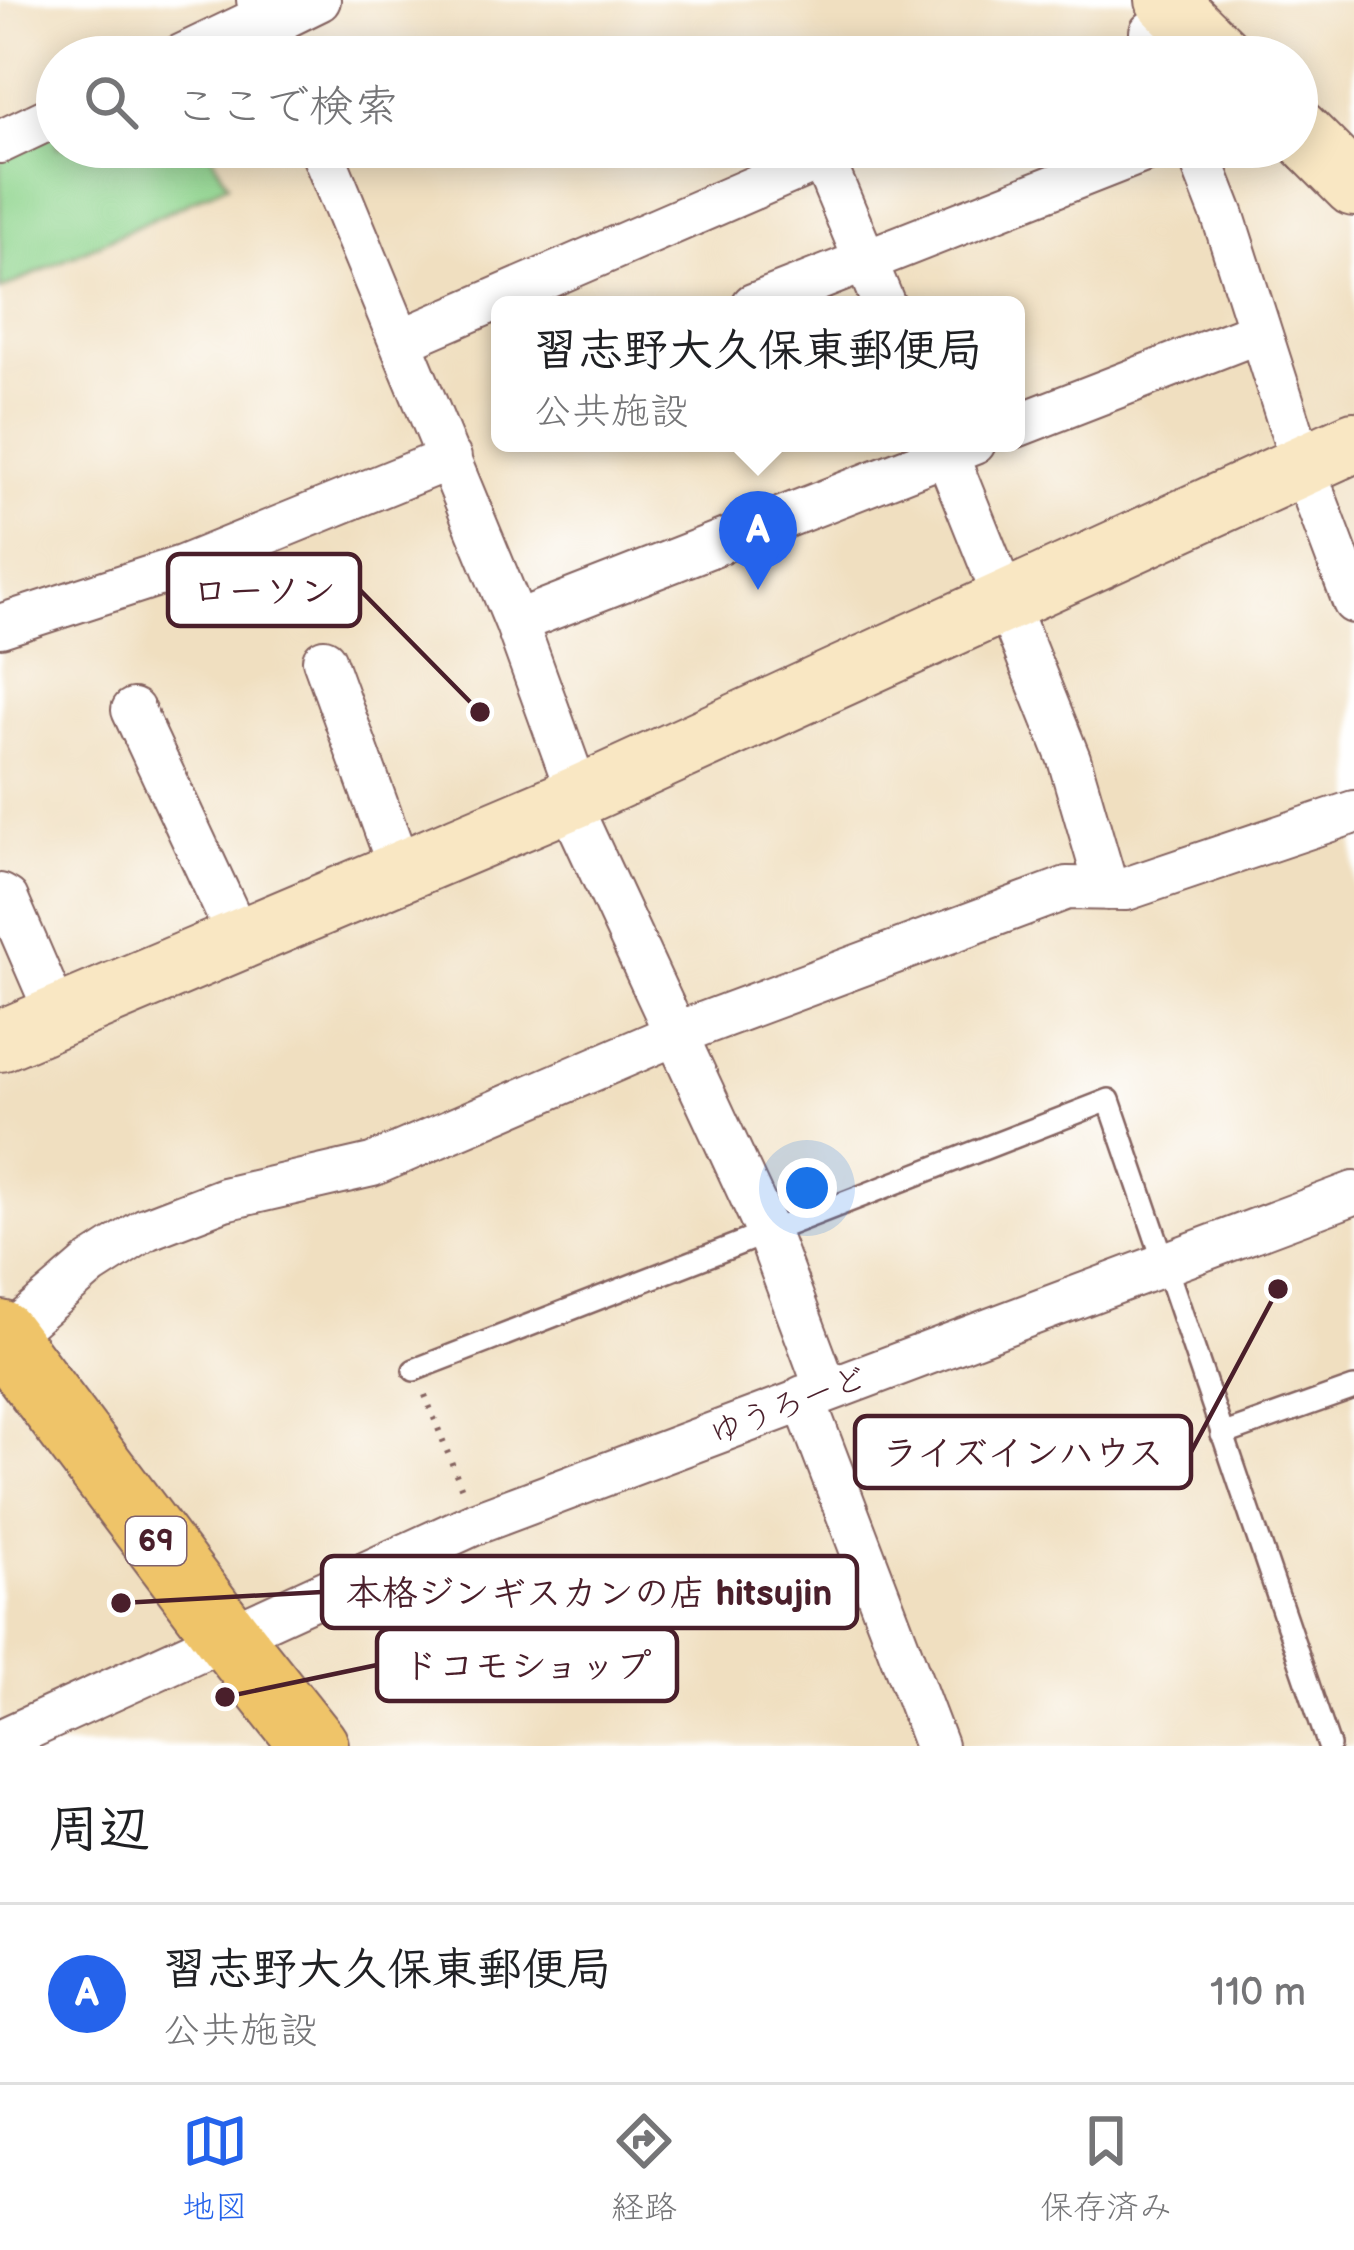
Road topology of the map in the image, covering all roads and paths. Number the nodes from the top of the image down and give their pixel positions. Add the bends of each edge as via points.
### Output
1 (319, 0) edge
2 (1175, 17) edge
3 (268, 25) edge
4 (237, 36) edge
5 (1198, 36) edge
6 (36, 125) edge
7 (0, 142) edge
8 (1318, 150) edge
9 (329, 168) edge
10 (801, 168) edge
11 (840, 168) edge
12 (1100, 168) edge
13 (1204, 168) edge
14 (1354, 186) edge
15 (866, 260) junction
16 (504, 296) edge
17 (776, 296) edge
18 (880, 296) edge
19 (491, 302) edge
20 (1258, 332) junction
21 (402, 340) junction
22 (1025, 423) edge
23 (941, 452) edge
24 (956, 452) edge
25 (1329, 454) edge
26 (450, 458) junction
27 (1008, 601) junction
28 (1354, 602) edge
29 (516, 622) junction
30 (0, 626) edge
31 (324, 660) dead end
32 (133, 710) dead end
33 (573, 799) junction
34 (1354, 812) edge
35 (400, 872) junction
36 (1107, 889) junction
37 (0, 895) edge
38 (240, 940) junction
39 (58, 1017) junction
40 (678, 1033) junction
41 (0, 1041) edge
42 (1354, 1193) edge
43 (768, 1233) junction
44 (1165, 1264) junction
45 (2, 1336) edge
46 (414, 1370) joint
47 (1354, 1388) edge
48 (815, 1392) junction
49 (1222, 1436) junction
50 (476, 1522) junction
51 (229, 1639) junction
52 (0, 1741) edge
53 (315, 1746) edge
54 (936, 1746) edge
55 (1329, 1746) edge

1 - 3 street
2 - 5 street
3 - 4 street
6 - 7 street
8 - 14 street
9 - 21 street
10 - 16 street
11 - 15 street
12 - 15 street
13 - 20 street
15 - 17 street
15 - 18 street
19 - 21 street
20 - 22 street
20 - 25 street
21 - 26 street
23 - 29 street
24 - 27 street
25 - 27 street
25 - 28 street
26 - 29 street
26 - 30 street via 182,567
27 - 33 street
27 - 36 street via 1069,759
29 - 33 street
31 - 35 street
32 - 38 street
33 - 35 street
33 - 40 street
34 - 36 street
35 - 38 street
36 - 40 street via 1067,888
37 - 39 street
38 - 39 street
39 - 41 street
40 - 43 street
40 - 45 street via 371,1165 224,1199 146,1228
42 - 44 street, ゆうろーど
43 - 44 lane via 1109,1100
43 - 46 lane
43 - 48 street
44 - 48 street, ゆうろーど
44 - 49 lane
45 - 51 main road, 69
46 - 50 path
47 - 49 lane
48 - 50 street, ゆうろーど
48 - 54 street
49 - 55 lane
50 - 51 street, ゆうろーど
51 - 52 street, ゆうろーど
51 - 53 main road, 69

